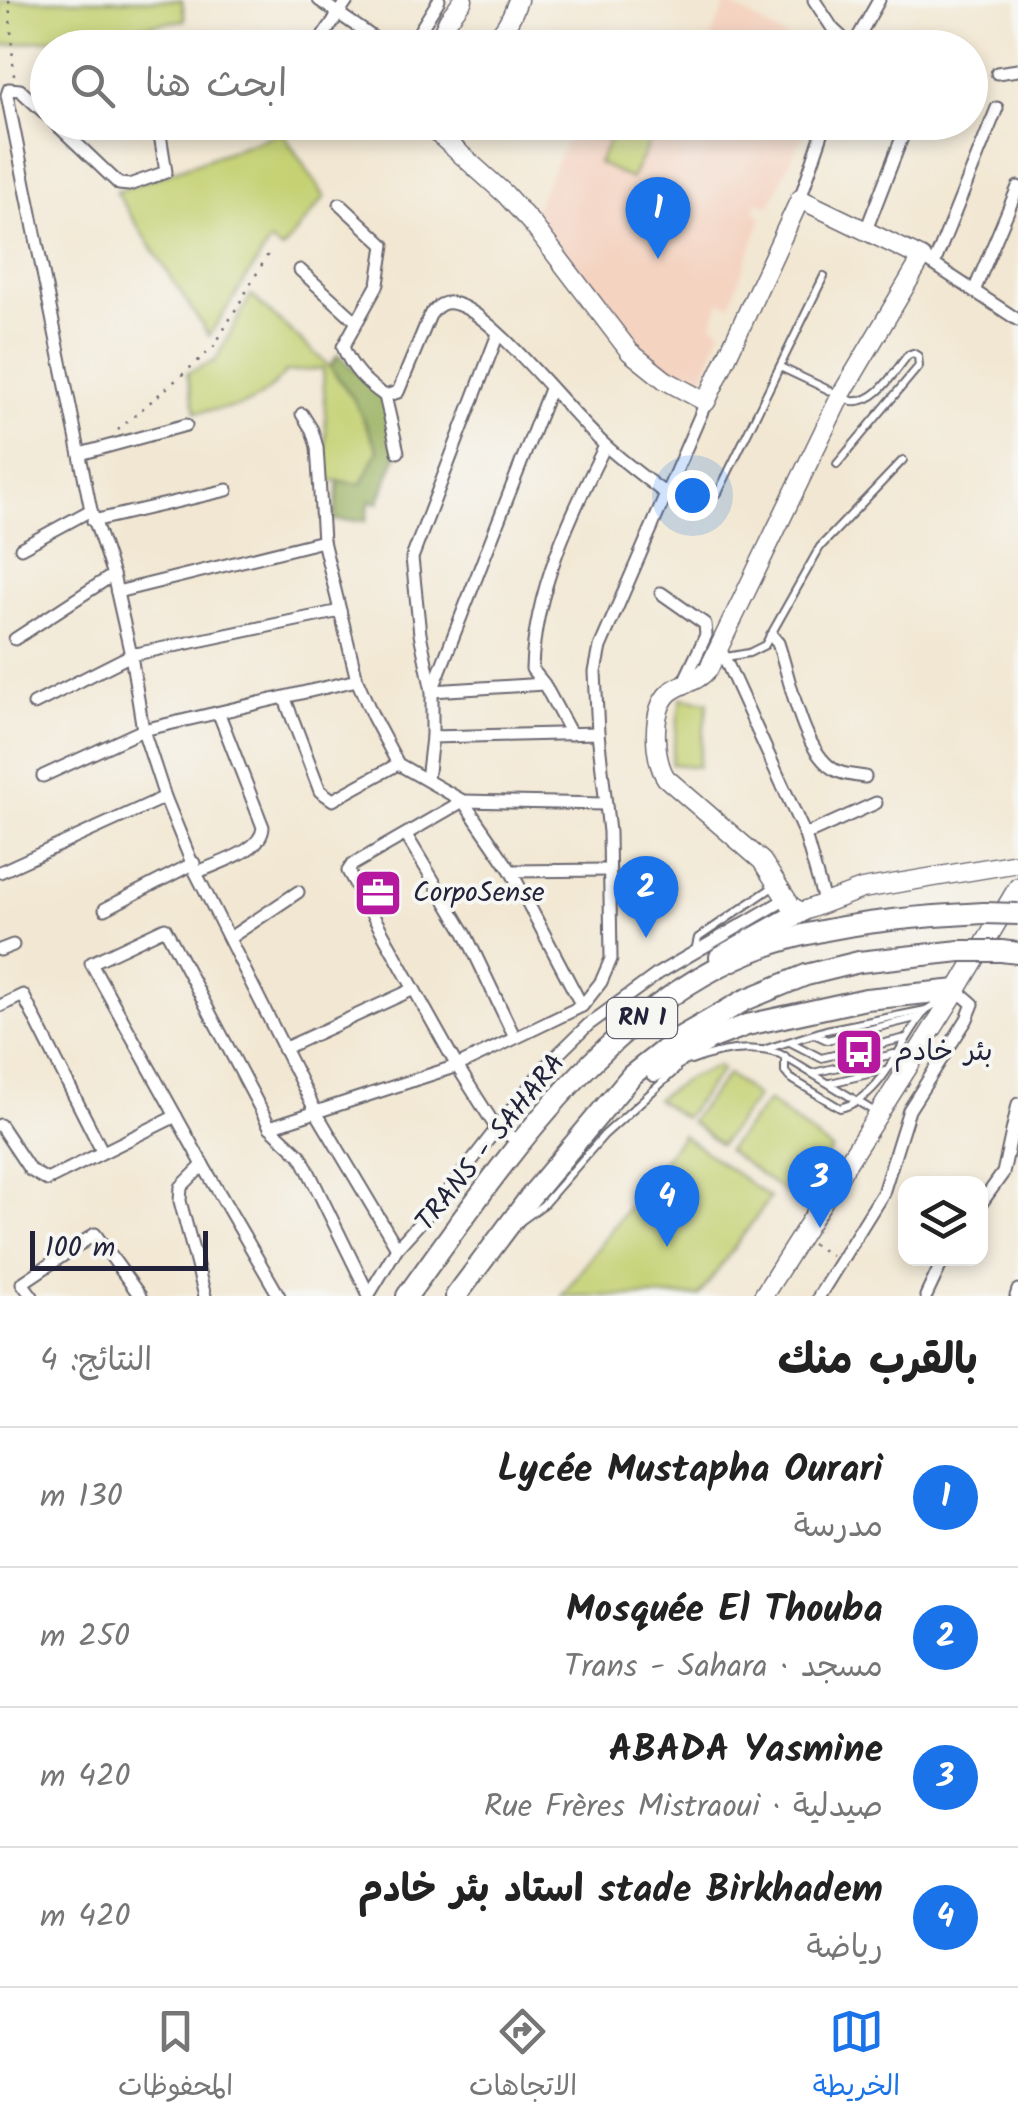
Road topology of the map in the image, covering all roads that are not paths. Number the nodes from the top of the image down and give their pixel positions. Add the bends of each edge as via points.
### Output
1 (319, 0) edge
2 (348, 0) edge
3 (439, 0) edge
4 (464, 0) edge
5 (518, 0) edge
6 (814, 0) edge
7 (879, 0) edge
8 (338, 13) junction
9 (327, 30) edge
10 (363, 30) edge
11 (420, 30) edge
12 (443, 30) edge
13 (503, 30) edge
14 (834, 30) edge
15 (862, 30) edge
16 (1018, 70) edge
17 (997, 73) dead end
18 (30, 101) edge
19 (997, 108) dead end
20 (988, 128) edge
21 (73, 140) edge
22 (161, 140) edge
23 (445, 140) edge
24 (820, 140) edge
25 (901, 140) edge
26 (983, 140) edge
27 (1018, 187) edge
28 (800, 199) junction
29 (340, 204) dead end
30 (866, 230) junction
31 (928, 261) junction
32 (300, 270) dead end
33 (824, 276) dead end
34 (974, 291) junction
35 (1018, 320) edge
36 (356, 321) junction
37 (498, 334) junction
38 (780, 366) junction
39 (550, 388) junction
40 (841, 395) junction
41 (384, 396) junction
42 (706, 402) junction
43 (302, 414) dead end
44 (186, 425) dead end
45 (605, 446) junction
46 (398, 452) dead end
47 (80, 454) junction
48 (903, 460) dead end
49 (837, 464) dead end
50 (227, 490) dead end
51 (718, 492) dead end
52 (666, 494) junction
53 (92, 516) junction
54 (322, 541) junction
55 (20, 548) dead end
56 (113, 575) junction
57 (116, 592) junction
58 (661, 592) dead end
59 (340, 612) junction
60 (772, 636) junction
61 (15, 638) dead end
62 (721, 653) junction
63 (131, 655) junction
64 (357, 680) junction
65 (544, 684) junction
66 (682, 686) junction
67 (432, 691) junction
68 (285, 700) junction
69 (34, 704) dead end
70 (219, 714) junction
71 (143, 730) junction
72 (598, 733) junction
73 (571, 734) junction
74 (432, 737) junction
75 (398, 764) junction
76 (43, 776) dead end
77 (864, 777) dead end
78 (428, 780) junction
79 (165, 797) junction
80 (463, 801) junction
81 (604, 804) junction
82 (876, 804) dead end
83 (406, 835) junction
84 (804, 835) junction
85 (1018, 863) edge
86 (195, 868) junction
87 (608, 870) junction
88 (511, 871) junction
89 (0, 872) edge
90 (1018, 886) edge
91 (298, 892) dead end
92 (789, 898) junction
93 (824, 901) junction
94 (105, 910) dead end
95 (1018, 914) edge
96 (231, 937) junction
97 (13, 945) dead end
98 (0, 950) edge
99 (1010, 952) edge
100 (414, 989) junction
101 (681, 990) junction
102 (957, 990) junction
103 (0, 1006) edge
104 (582, 1006) junction
105 (926, 1010) junction
106 (920, 1017) junction
107 (813, 1034) junction
108 (514, 1036) junction
109 (907, 1038) junction
110 (789, 1041) junction
111 (283, 1049) junction
112 (764, 1049) junction
113 (896, 1054) junction
114 (785, 1056) junction
115 (457, 1066) junction
116 (885, 1070) junction
117 (812, 1073) junction
118 (828, 1083) junction
119 (858, 1101) junction
120 (1018, 1104) edge
121 (316, 1112) junction
122 (602, 1113) junction
123 (877, 1113) junction
124 (176, 1116) junction
125 (0, 1125) edge
126 (270, 1127) junction
127 (496, 1129) junction
128 (522, 1142) junction
129 (102, 1151) junction
130 (203, 1165) junction
131 (988, 1194) edge
132 (503, 1232) junction
133 (398, 1248) junction
134 (941, 1266) edge
135 (930, 1295) edge
136 (32, 1296) edge
137 (140, 1296) edge
138 (206, 1296) edge
139 (279, 1296) edge
140 (369, 1296) edge
141 (406, 1296) edge
142 (456, 1296) edge
143 (763, 1296) edge
144 (819, 1296) edge

1 - 8 street
2 - 8 street
3 - 11 street
4 - 12 street
5 - 13 street
6 - 14 street
7 - 15 street
8 - 9 street
8 - 10 street
16 - 17 street
18 - 47 street via 9,90
19 - 20 street
21 - 22 street via 119,184 129,185 166,172
23 - 42 street via 533,225 644,366
24 - 28 street
25 - 30 street
26 - 31 street
27 - 34 street
28 - 30 street
28 - 42 street
29 - 36 street via 384,246 378,284
30 - 31 street
31 - 34 street
31 - 40 street
32 - 36 street
33 - 38 lane
34 - 35 street
36 - 41 street via 344,348 348,359
37 - 39 street
37 - 41 street via 459,304 437,306 398,392
37 - 67 street via 412,558
38 - 40 lane
38 - 51 lane
39 - 45 street
39 - 67 street
40 - 49 lane via 867,401 908,356 918,356 919,366
40 - 62 street via 725,631
41 - 46 street
42 - 52 street
43 - 54 street via 317,447
44 - 47 street
45 - 52 street
45 - 65 street via 539,612 532,669
47 - 53 street
48 - 60 lane via 820,547
50 - 53 street
52 - 72 street via 600,647
53 - 55 street
53 - 56 street
54 - 57 street
54 - 59 street
56 - 57 street
56 - 61 street
57 - 63 street
58 - 66 street via 705,624
59 - 63 street
59 - 64 street
60 - 62 lane via 756,651
60 - 77 street via 824,762 838,773
62 - 66 street via 700,680
62 - 84 street
63 - 69 street
63 - 71 street
64 - 68 street
64 - 75 street
65 - 67 street
65 - 73 street
66 - 92 street via 664,701 656,739 659,768 762,861
67 - 74 street
68 - 70 street
68 - 75 street via 326,798 343,796
70 - 71 street
70 - 86 street via 263,835 254,845
71 - 76 street
71 - 79 street
72 - 73 street
72 - 81 street
73 - 74 street
74 - 78 street
75 - 78 street
78 - 80 street
79 - 86 street
79 - 89 street
80 - 81 street
80 - 83 street
80 - 88 street
81 - 87 street
82 - 84 street
83 - 100 street via 348,871
83 - 108 street via 465,933
84 - 93 street
85 - 93 street via 862,888
86 - 94 street
86 - 96 street
87 - 88 street
87 - 104 street via 611,959
88 - 104 street
90 - 102 street
91 - 96 street
92 - 93 street
92 - 101 highway
92 - 127 street via 659,973 588,1025
95 - 101 highway, TRANS - SAHARA / RN 1, bridge via 903,916 800,936
96 - 111 street
97 - 98 street
99 - 122 highway, RN 1, bridge via 859,962 806,975 711,1017 632,1074
100 - 111 street
100 - 115 street
101 - 128 highway, TRANS - SAHARA / RN 1 via 589,1064
102 - 105 lane
102 - 122 highway via 866,1000 747,1025 682,1054
102 - 123 street
102 - 144 street via 974,1004 968,1019 909,1110 883,1193
103 - 129 street via 23,995
104 - 108 street
105 - 106 lane
105 - 107 lane
106 - 107 lane via 827,1040
106 - 109 lane
107 - 110 lane
108 - 115 street
109 - 110 lane via 821,1058
109 - 113 lane
110 - 112 lane
111 - 121 street
112 - 114 lane
112 - 132 lane via 724,1051 683,1064 604,1135 536,1212
113 - 116 lane
113 - 117 lane
114 - 117 lane
114 - 119 lane via 790,1078 840,1108
115 - 121 street
115 - 127 street
116 - 118 lane
116 - 119 lane
117 - 118 lane
118 - 119 lane
119 - 123 lane
120 - 131 street via 1003,1172
121 - 126 street
121 - 133 street
122 - 132 highway, RN 1
123 - 143 street
124 - 126 street via 92,964 166,928
124 - 129 street
124 - 130 street
125 - 129 street via 30,1170 47,1180
126 - 140 street via 301,1156
127 - 128 street
127 - 133 street
128 - 141 highway, TRANS - SAHARA / RN 1
130 - 138 street via 182,1187 180,1201
130 - 139 street
132 - 142 highway, RN 1
133 - 140 street
134 - 135 street
136 - 137 street via 22,1283 95,1234

